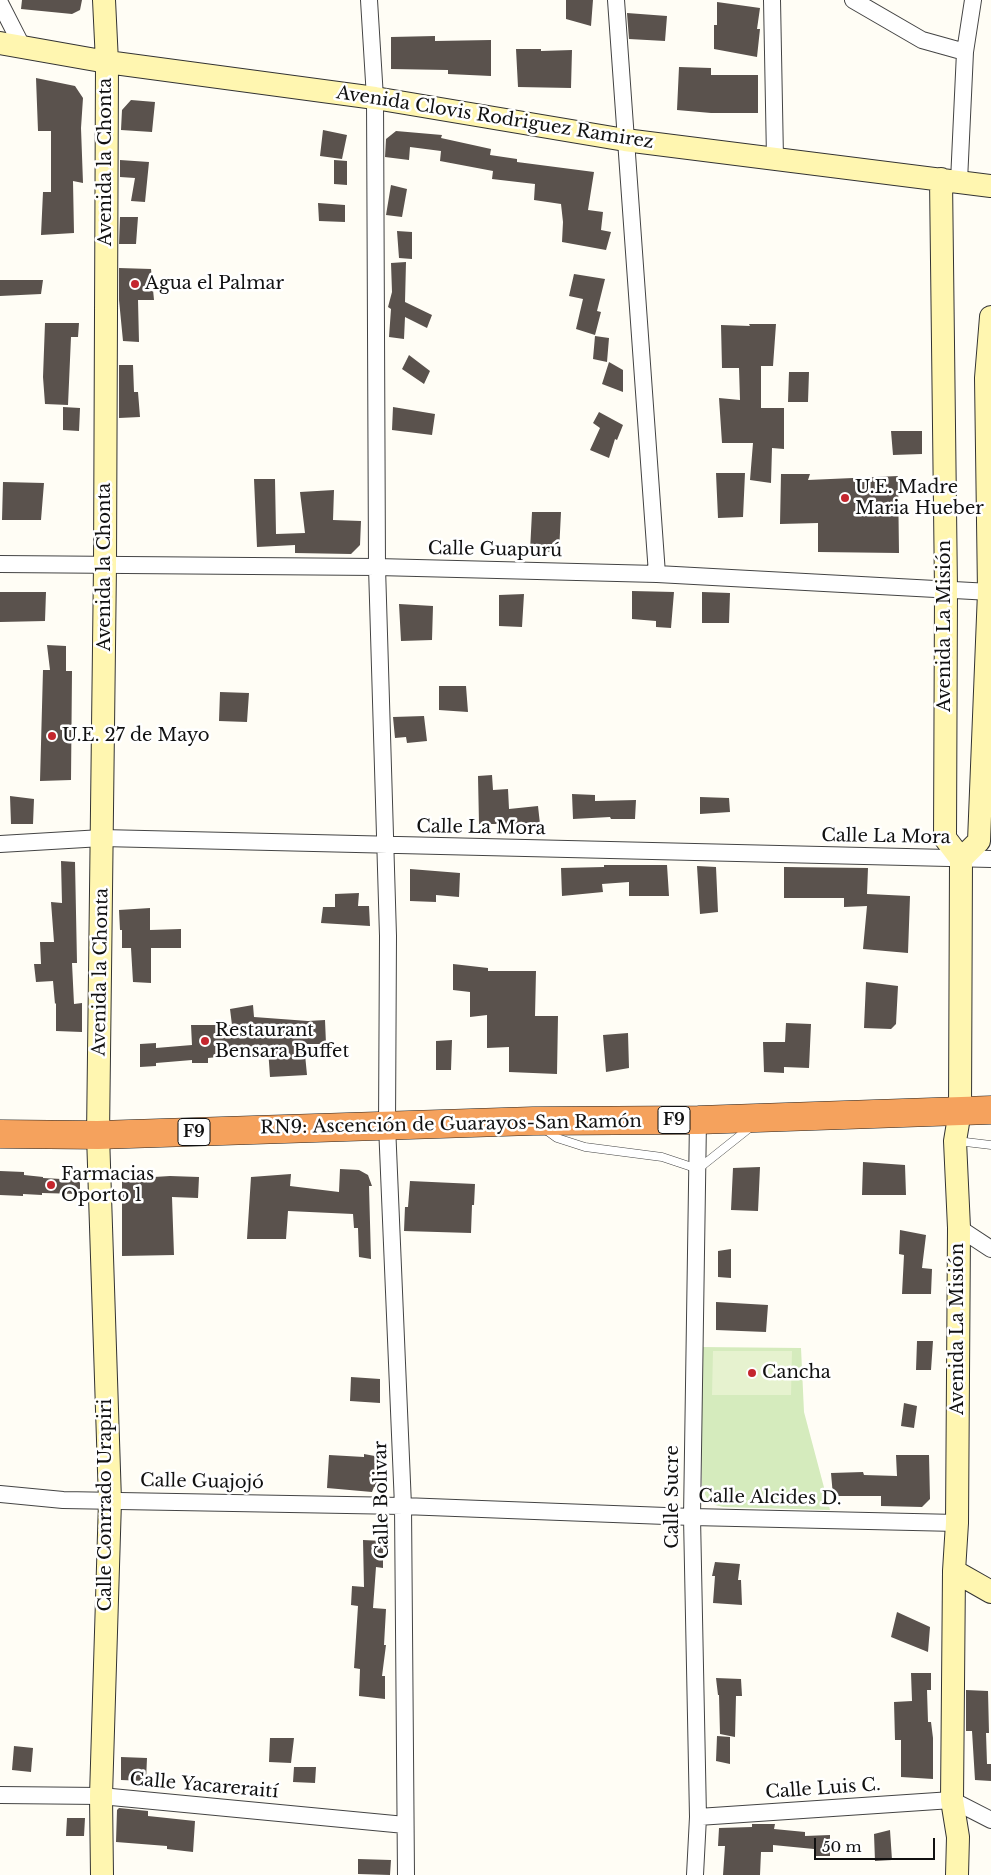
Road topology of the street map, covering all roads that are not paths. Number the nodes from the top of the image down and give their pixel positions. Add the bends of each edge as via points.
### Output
1 (104, 0) edge
2 (369, 0) edge
3 (616, 0) edge
4 (772, 0) edge
5 (853, 0) edge
6 (973, 0) edge
7 (0, 3) edge
8 (0, 43) edge
9 (23, 48) junction
10 (965, 52) junction
11 (107, 62) junction
12 (375, 98) junction
13 (625, 140) junction
14 (775, 158) junction
15 (950, 180) junction
16 (991, 186) edge
17 (991, 317) edge
18 (989, 378) edge
19 (0, 564) edge
20 (105, 566) junction
21 (377, 567) junction
22 (656, 574) junction
23 (946, 590) junction
24 (990, 592) edge
25 (102, 838) junction
26 (0, 844) edge
27 (385, 846) junction
28 (961, 859) junction
29 (991, 859) edge
30 (991, 1110) edge
31 (960, 1111) junction
32 (762, 1118) junction
33 (698, 1120) junction
34 (534, 1121) junction
35 (387, 1125) junction
36 (0, 1134) edge
37 (98, 1135) junction
38 (955, 1141) junction
39 (991, 1145) edge
40 (698, 1169) junction
41 (959, 1228) junction
42 (991, 1249) edge
43 (0, 1494) edge
44 (110, 1501) junction
45 (403, 1506) junction
46 (692, 1517) junction
47 (957, 1523) junction
48 (954, 1571) junction
49 (991, 1592) edge
50 (0, 1795) edge
51 (101, 1796) junction
52 (952, 1800) junction
53 (698, 1817) junction
54 (991, 1820) edge
55 (405, 1825) junction
56 (102, 1875) edge
57 (406, 1875) edge
58 (695, 1875) edge
59 (957, 1875) edge

1 - 11 main road, Avenida la Chonta
2 - 12 street, Calle Bolivar
3 - 13 street
4 - 14 street
5 - 10 street via 922,40
6 - 10 street
7 - 9 street
8 - 9 main road, Avenida Clovis Rodriguez Ramirez
9 - 11 main road, Avenida Clovis Rodriguez Ramirez
10 - 15 street
11 - 12 main road, Avenida Clovis Rodriguez Ramirez
11 - 20 main road, Avenida la Chonta
12 - 13 main road, Avenida Clovis Rodriguez Ramirez
12 - 21 street, Calle Bolivar
13 - 14 main road, Avenida Clovis Rodriguez Ramirez
13 - 22 street
14 - 15 main road, Avenida Clovis Rodriguez Ramirez
15 - 16 main road, Avenida Clovis Rodriguez Ramirez
15 - 23 main road, Avenida La Misión
17 - 18 main road
18 - 24 main road
19 - 20 street, Calle Guapurú
20 - 21 street, Calle Guapurú
20 - 25 main road, Avenida la Chonta
21 - 22 street, Calle Guapurú
21 - 27 street, Calle Bolivar
22 - 23 street, Calle Guapurú
23 - 24 street, Calle Guapurú
23 - 28 main road, Avenida La Misión via 945,838
24 - 28 main road via 979,840
25 - 26 street, Calle La Mora
25 - 27 street, Calle La Mora
25 - 37 main road, Avenida la Chonta
27 - 28 street, Calle La Mora
27 - 35 street, Calle Bolivar
28 - 29 street, Calle La Mora
28 - 31 main road, Avenida La Misión
30 - 31 highway, RN9: Ascención de Guarayos-San Ramón / F9
31 - 32 highway, RN9: Ascención de Guarayos-San Ramón / F9
31 - 38 main road, Avenida La Misión
32 - 33 highway, RN9: Ascención de Guarayos-San Ramón / F9
32 - 40 lane
33 - 34 highway, RN9: Ascención de Guarayos-San Ramón / F9
33 - 40 street, Calle Sucre
34 - 35 highway, RN9: Ascención de Guarayos-San Ramón / F9
34 - 40 lane via 557,1138 584,1147 662,1157
35 - 37 highway, RN9: Ascención de Guarayos-San Ramón / F9
35 - 45 street, Calle Bolivar
36 - 37 highway, RN9: Ascención de Guarayos-San Ramón / F9
37 - 44 main road, Calle Conrrado Urapiri
38 - 39 lane
38 - 41 main road, Avenida La Misión
40 - 46 street, Calle Sucre
41 - 42 street
41 - 47 main road, Avenida La Misión
43 - 44 street, Calle Guajojó
44 - 45 street, Calle Guajojó
44 - 51 main road, Calle Conrrado Urapiri
45 - 46 street, Calle Alcides D.
45 - 55 street, Calle Bolivar
46 - 47 street, Calle Alcides D.
46 - 53 street, Calle Sucre
47 - 48 main road, Avenida La Misión
48 - 49 main road
48 - 52 main road, Avenida La Misión
50 - 51 street, Calle Yacareraití
51 - 55 street, Calle Yacareraití
51 - 56 main road, Calle Conrrado Urapiri
52 - 53 street, Calle Luis C.
52 - 54 street
52 - 59 main road, Avenida La Misión via 958,1837
53 - 58 street, Calle Sucre
55 - 57 street, Calle Bolivar

